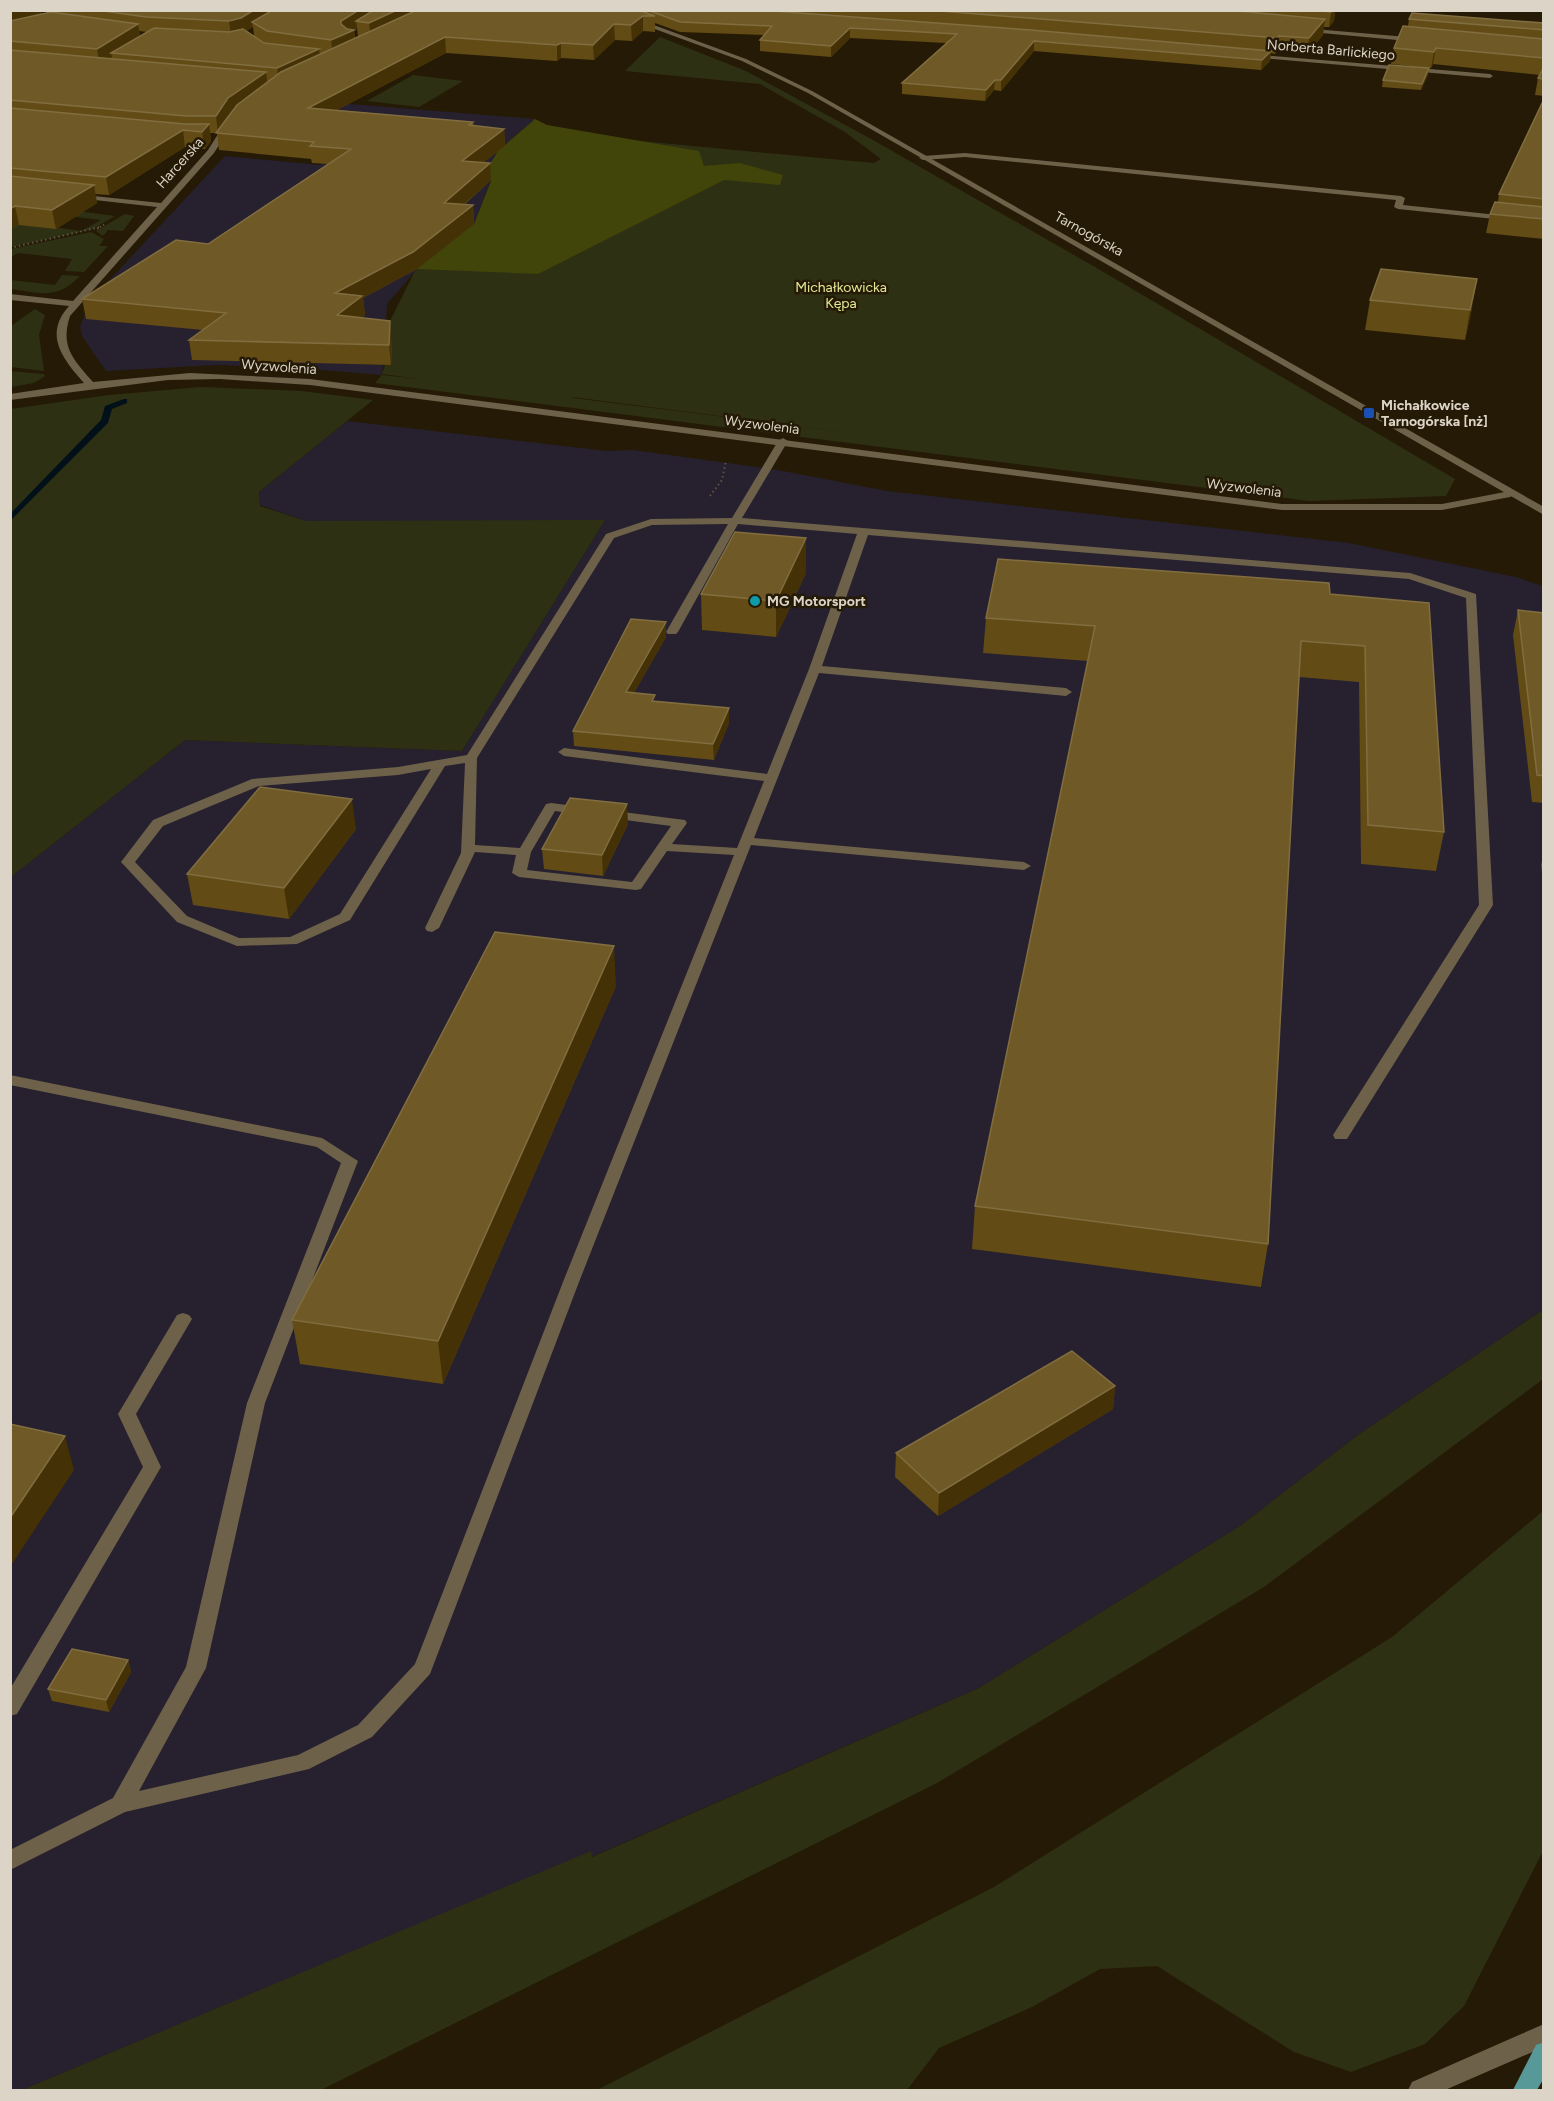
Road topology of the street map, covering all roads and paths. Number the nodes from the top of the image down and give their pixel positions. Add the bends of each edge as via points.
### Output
1 (607, 13) edge
2 (638, 14) edge
3 (1296, 29) edge
4 (1426, 40) edge
5 (1243, 55) edge
6 (1490, 76) edge
7 (235, 118) edge
8 (219, 137) junction
9 (208, 138) edge
10 (923, 158) junction
11 (68, 195) edge
12 (161, 205) junction
13 (114, 218) dead end
14 (1544, 222) edge
15 (10, 248) edge
16 (10, 297) edge
17 (73, 304) junction
18 (91, 386) junction
19 (10, 397) edge
20 (783, 441) junction
21 (723, 455) dead end
22 (1510, 494) junction
23 (705, 500) dead end
24 (1544, 512) edge
25 (735, 521) junction
26 (863, 533) junction
27 (672, 632) dead end
28 (815, 669) junction
29 (1065, 692) dead end
30 (564, 752) dead end
31 (471, 758) junction
32 (441, 763) junction
33 (771, 778) junction
34 (744, 846) junction
35 (663, 847) junction
36 (468, 848) junction
37 (524, 852) junction
38 (1024, 866) dead end
39 (432, 928) dead end
40 (10, 1080) edge
41 (1341, 1135) dead end
42 (183, 1319) dead end
43 (10, 1708) edge
44 (121, 1804) junction
45 (10, 1861) edge
46 (1544, 2035) edge
47 (1544, 2053) edge
48 (1420, 2091) edge
49 (1525, 2091) edge

1 - 2 street
1 - 10 street, Tarnogórska via 690,39 771,72
3 - 4 street
5 - 6 street, Norberta Barlickiego
7 - 8 street, Harcerska
8 - 9 street
8 - 12 street, Harcerska
10 - 14 street via 965,155 1401,198 1398,207
10 - 22 street, Tarnogórska
11 - 12 street
12 - 17 street, Harcerska
13 - 15 path via 94,230
16 - 17 street
17 - 18 street, Harcerska via 62,324 60,339 62,348
18 - 19 street, Wyzwolenia
18 - 20 street, Wyzwolenia via 189,376 310,382
20 - 22 street, Wyzwolenia via 1282,507 1442,507
20 - 25 street
21 - 23 path via 727,463 724,474 715,493
22 - 24 street, Tarnogórska
25 - 26 street
25 - 27 street
25 - 31 street via 651,522 610,536
26 - 28 street
26 - 41 street via 1410,576 1472,596 1486,905
28 - 29 street
28 - 33 street
30 - 33 street
31 - 32 street
31 - 36 street
32 - 32 street via 398,771 257,782 158,823 128,862 182,919 237,942 292,941 345,917
33 - 34 street
34 - 35 street
34 - 38 street
34 - 44 street via 423,1668 365,1731 302,1763
35 - 37 street via 636,886 519,873
35 - 37 street via 680,823 551,807
36 - 37 street
36 - 39 street
40 - 44 street via 322,1143 350,1161 256,1403 196,1668
42 - 43 street via 127,1414 152,1467
44 - 45 street
46 - 48 street
47 - 49 main road

